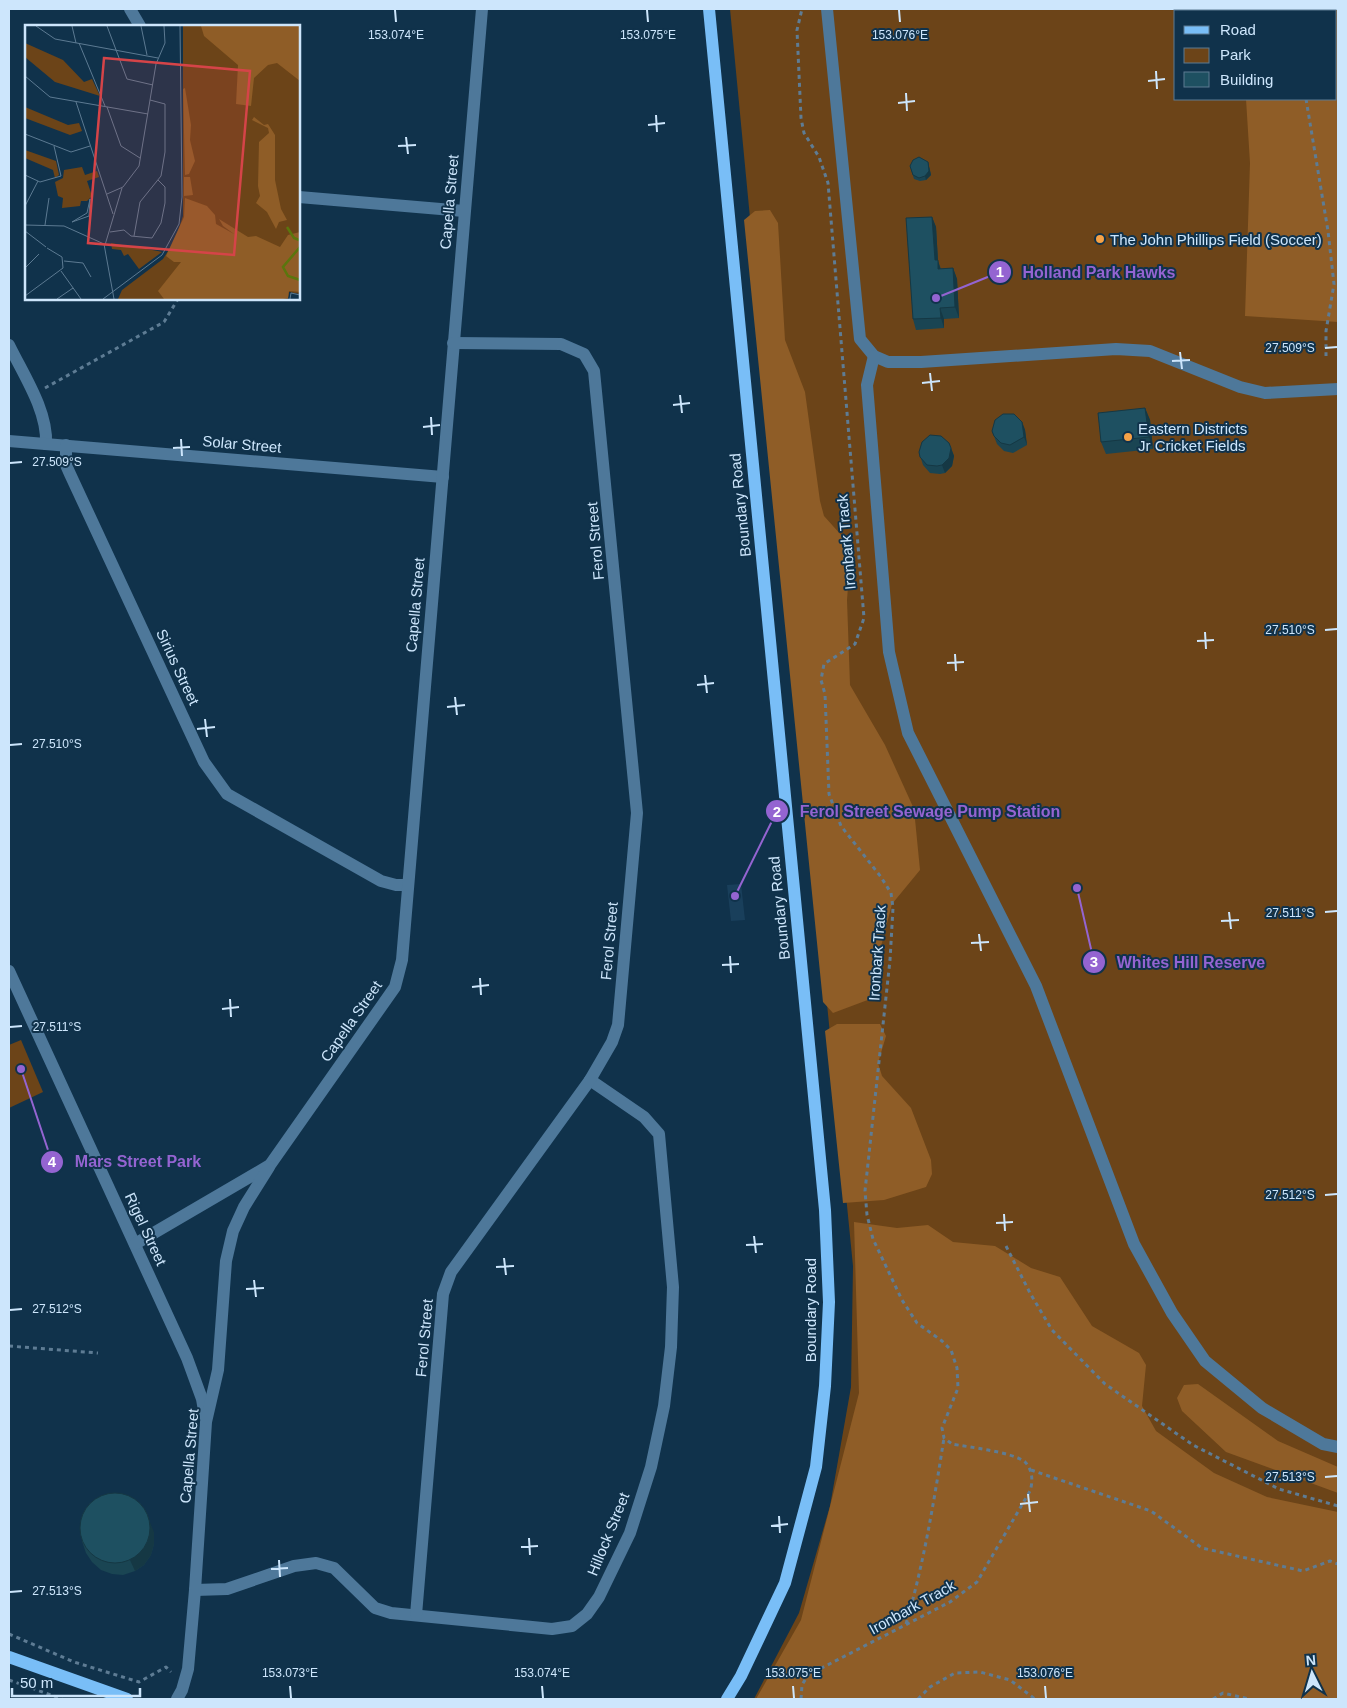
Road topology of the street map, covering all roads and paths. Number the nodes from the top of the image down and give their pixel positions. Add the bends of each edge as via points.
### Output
1 (130, 9) edge
2 (482, 9) edge
3 (709, 9) edge
4 (802, 9) edge
5 (827, 9) edge
6 (139, 25) edge
7 (1306, 100) edge
8 (300, 197) edge
9 (464, 211) junction
10 (177, 300) edge
11 (453, 343) junction
12 (9, 345) edge
13 (874, 356) junction
14 (1326, 356) dead end
15 (1338, 389) edge
16 (34, 395) junction
17 (9, 440) edge
18 (46, 444) junction
19 (66, 445) junction
20 (443, 477) junction
21 (408, 885) junction
22 (9, 971) edge
23 (590, 1080) junction
24 (270, 1165) junction
25 (135, 1244) junction
26 (1006, 1246) dead end
27 (9, 1346) edge
28 (98, 1353) dead end
29 (206, 1422) junction
30 (944, 1438) junction
31 (1338, 1447) edge
32 (1030, 1470) junction
33 (1338, 1506) edge
34 (1338, 1564) edge
35 (195, 1590) junction
36 (416, 1615) junction
37 (906, 1624) junction
38 (9, 1634) edge
39 (9, 1657) edge
40 (171, 1672) dead end
41 (9, 1680) edge
42 (62, 1699) edge
43 (127, 1699) edge
44 (177, 1699) edge
45 (727, 1699) edge
46 (801, 1699) edge
47 (918, 1699) edge
48 (1035, 1699) edge
49 (1213, 1699) edge
50 (1249, 1699) edge

1 - 6 street
2 - 9 street, Capella Street
3 - 45 main road, Boundary Road via 824,1200 828,1302 825,1386 816,1467 785,1583
4 - 30 path, Ironbark Track via 797,30 801,118 804,133 820,157 828,183 864,618 854,644 824,664 821,680 826,694 829,794 841,826 882,877 891,893 894,908 865,1191 866,1215 873,1239 902,1300 917,1323 951,1350 957,1368 958,1388 942,1428
5 - 13 street via 860,339
7 - 14 path via 1334,284 1326,331
8 - 9 street
9 - 11 street, Capella Street
10 - 16 path via 164,322
11 - 20 street, Capella Street
11 - 23 street, Ferol Street via 561,344 584,354 594,371 637,813 618,1025
12 - 16 street
13 - 15 street via 888,362 921,362 1116,349 1150,351 1240,387 1265,393
13 - 31 street via 867,385 889,652 908,733 1036,986 1134,1244 1172,1313 1204,1361 1262,1408 1322,1444
16 - 18 street via 44,420
17 - 18 street, Solar Street
18 - 19 street, Solar Street
19 - 20 street, Solar Street
19 - 21 street, Sirius Street via 66,464 78,492 204,762 227,794 381,881
20 - 21 street, Capella Street
21 - 24 street, Capella Street via 402,960 395,987
22 - 25 street, Rigel Street
23 - 36 street, Ferol Street via 451,1272 443,1294
23 - 36 street, Hillock Street via 644,1117 658,1134 673,1287 664,1406 651,1466 630,1532 599,1597 587,1614 572,1626 552,1629
24 - 25 street, Capella Street
24 - 29 street, Capella Street via 233,1231 226,1261 218,1370
25 - 29 street, Rigel Street via 187,1358 202,1399
26 - 33 path via 1052,1330 1105,1384 1193,1445 1279,1489
27 - 28 path
29 - 35 street, Capella Street
30 - 32 path via 952,1444 1013,1456
30 - 37 path via 918,1584
32 - 34 path via 1151,1511 1202,1548 1303,1571 1330,1561
32 - 37 path, Ironbark Track via 1033,1482 1030,1491 977,1582 950,1602
35 - 36 street, Hillock Street via 227,1589 294,1566 316,1563 334,1568 375,1608
35 - 44 street, Capella Street via 188,1669
37 - 46 path, Ironbark Track via 808,1674 802,1685
38 - 40 path via 74,1662 139,1682 166,1667
39 - 43 main road
41 - 42 path
47 - 48 path via 930,1687 955,1673 980,1672 1010,1680
49 - 50 path via 1223,1693

